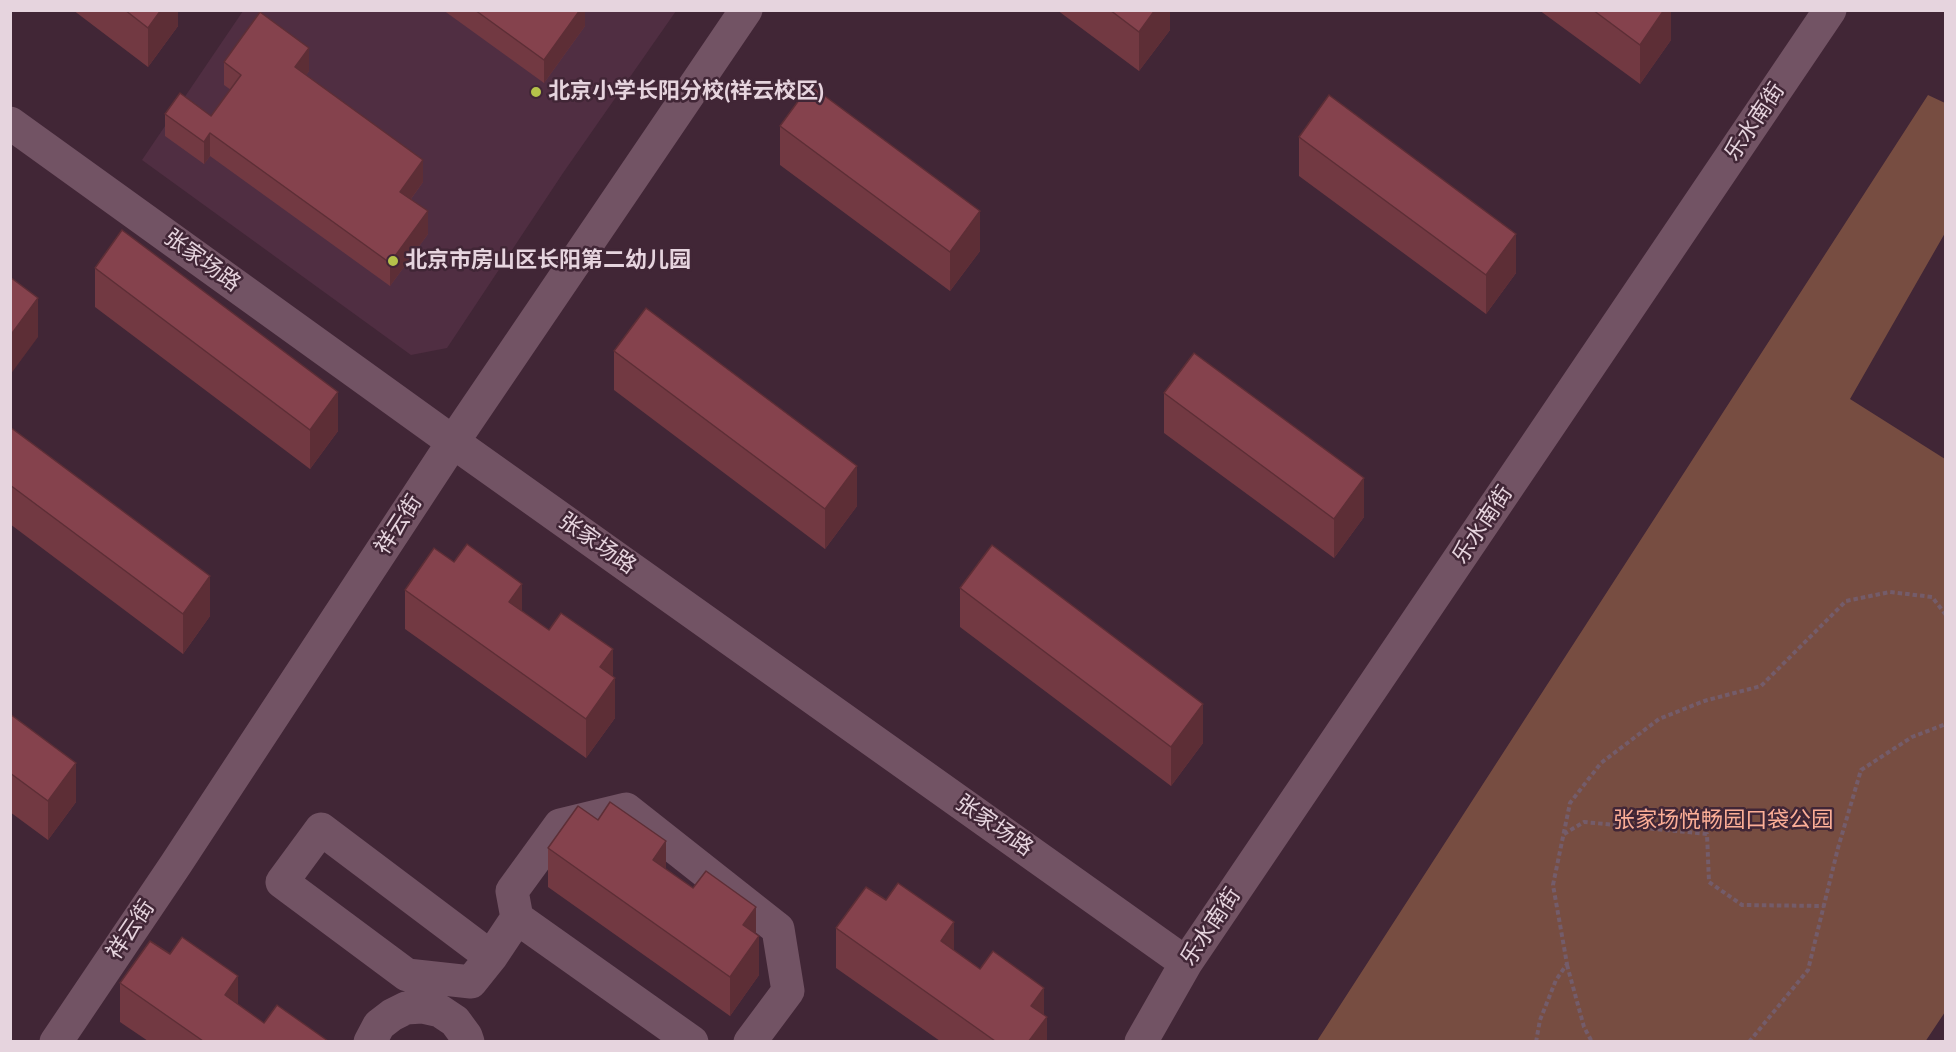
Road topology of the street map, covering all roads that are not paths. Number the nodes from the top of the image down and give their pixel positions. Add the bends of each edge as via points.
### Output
1 (746, 10) edge
2 (1830, 10) edge
3 (10, 123) edge
4 (453, 442) junction
5 (518, 918) junction
6 (491, 957) junction
7 (1186, 963) junction
8 (442, 995) junction
9 (56, 1041) edge
10 (370, 1041) edge
11 (468, 1041) edge
12 (692, 1041) edge
13 (750, 1041) edge
14 (1141, 1041) edge

1 - 4 street, 祥云街
2 - 7 street, 乐水南街
3 - 4 street, 张家场路
4 - 7 street, 张家场路
4 - 9 street, 祥云街
5 - 6 street
5 - 12 street
5 - 13 street via 512,891 560,825 626,809 778,929 788,991
6 - 8 street via 471,982
6 - 8 street via 321,830 282,882 407,975
7 - 14 street, 乐水南街
8 - 10 street via 422,1007 406,1008 392,1015 379,1025
8 - 11 street

